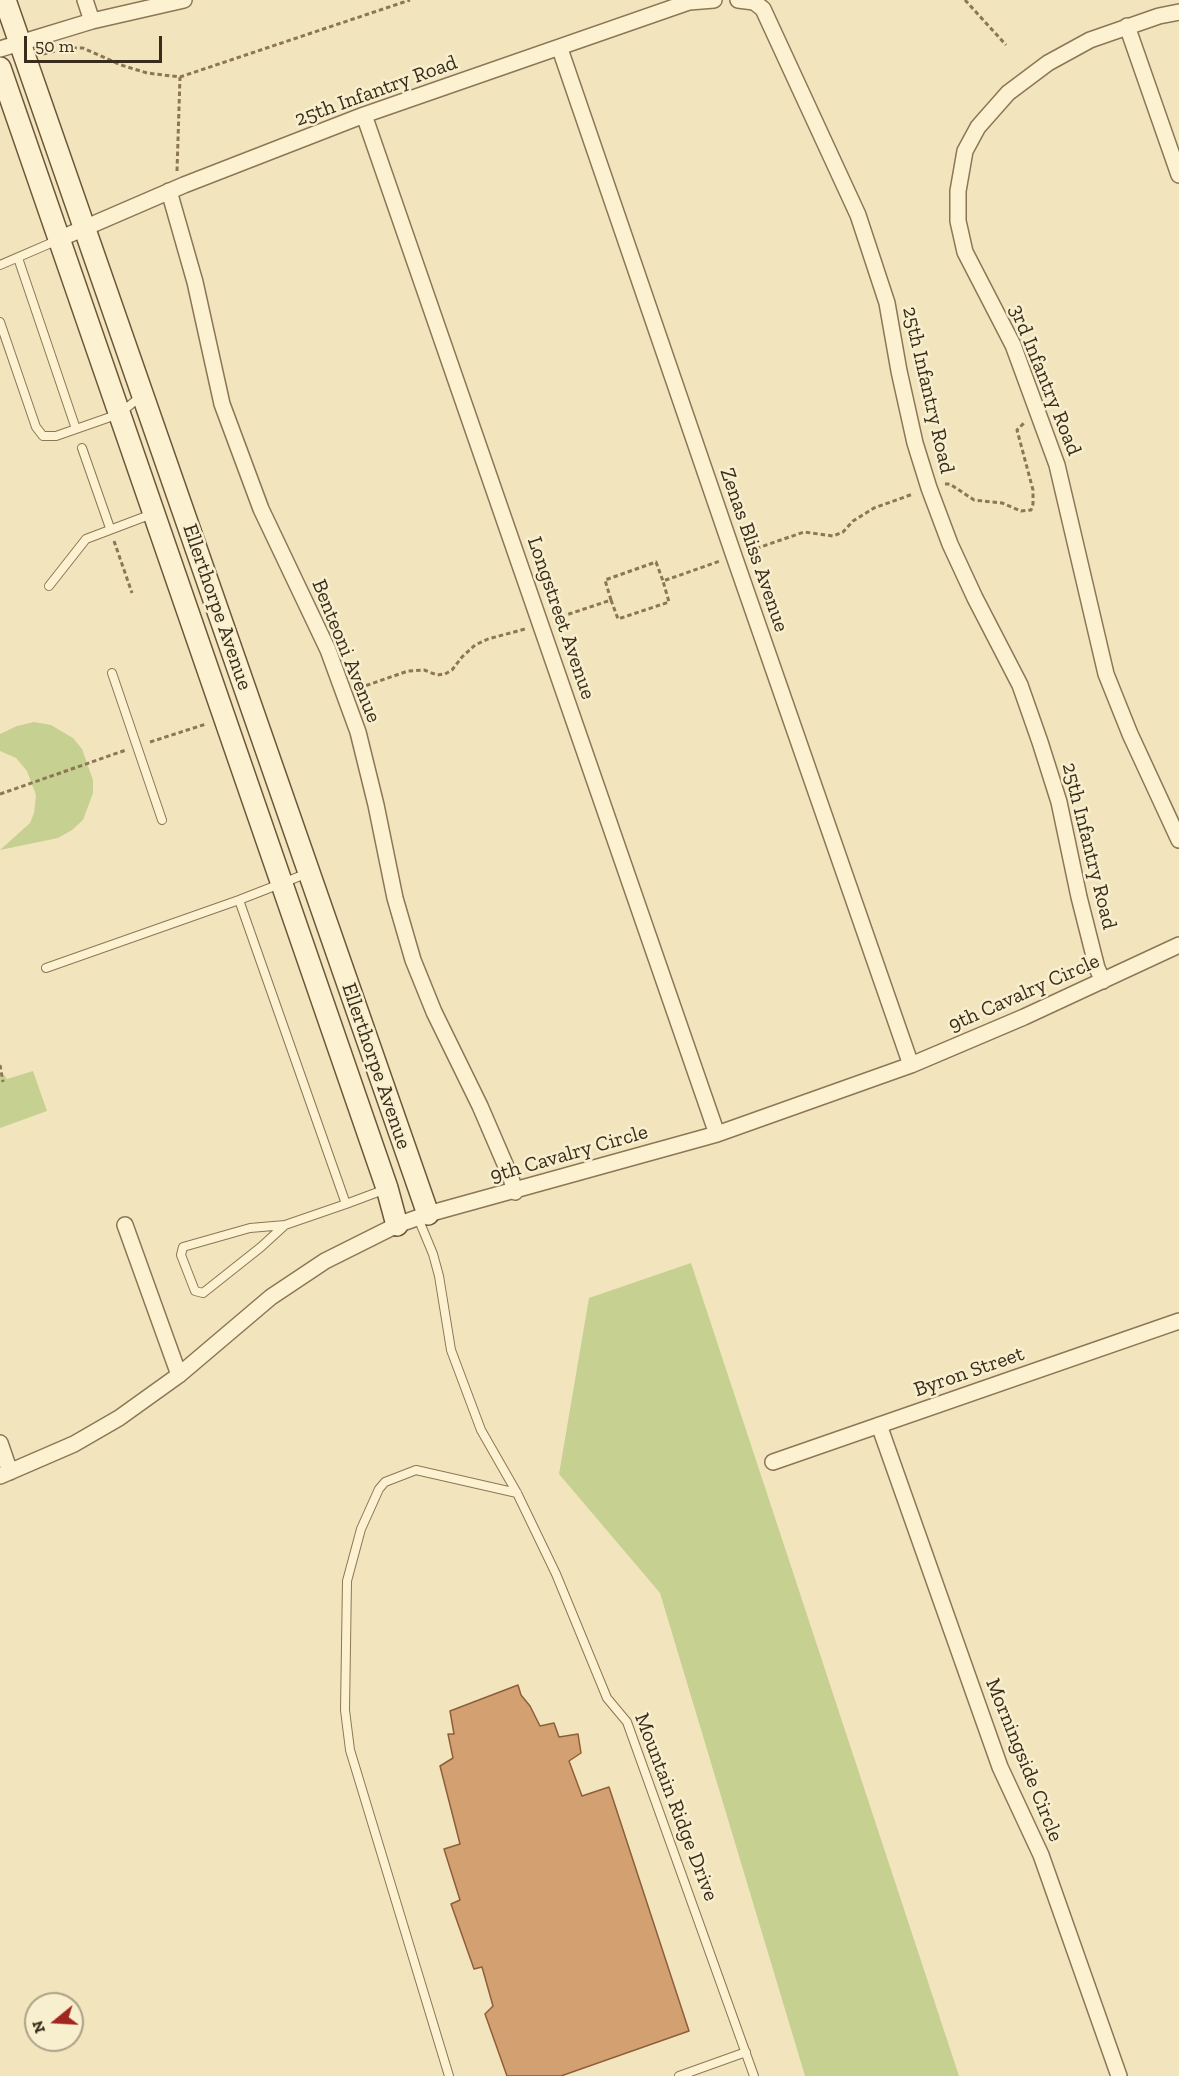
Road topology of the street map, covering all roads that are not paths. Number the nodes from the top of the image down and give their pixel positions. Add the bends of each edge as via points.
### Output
1 (5, 0) edge
2 (85, 0) edge
3 (184, 0) edge
4 (714, 0) edge
5 (738, 0) edge
6 (1179, 12) edge
7 (92, 21) junction
8 (1127, 26) junction
9 (21, 42) junction
10 (560, 49) junction
11 (0, 50) edge
12 (0, 68) edge
13 (364, 115) junction
14 (1179, 175) edge
15 (169, 191) junction
16 (85, 227) junction
17 (59, 239) junction
18 (18, 258) junction
19 (0, 266) edge
20 (0, 322) edge
21 (143, 395) junction
22 (119, 414) junction
23 (76, 429) junction
24 (82, 448) dead end
25 (154, 513) junction
26 (110, 528) junction
27 (49, 586) dead end
28 (112, 673) dead end
29 (162, 820) dead end
30 (1179, 840) edge
31 (309, 873) junction
32 (282, 883) junction
33 (239, 900) junction
34 (1179, 945) edge
35 (46, 968) dead end
36 (1103, 981) junction
37 (911, 1065) junction
38 (717, 1134) junction
39 (387, 1188) junction
40 (515, 1192) junction
41 (346, 1204) junction
42 (423, 1216) junction
43 (125, 1225) dead end
44 (285, 1225) junction
45 (397, 1225) junction
46 (1179, 1321) edge
47 (179, 1375) junction
48 (879, 1425) junction
49 (0, 1443) edge
50 (772, 1462) dead end
51 (5, 1474) edge
52 (517, 1493) junction
53 (746, 2052) junction
54 (450, 2076) edge
55 (679, 2076) edge
56 (754, 2076) edge
57 (1119, 2076) edge

1 - 9 street, Ellerthorpe Avenue
2 - 7 street
3 - 7 street
4 - 10 street, 25th Infantry Road via 689,2
5 - 36 street, 25th Infantry Road via 754,2 763,9 858,215 887,303 913,433 929,489 975,598 1020,685 1059,802 1079,897
6 - 8 street, 3rd Infantry Road
7 - 9 street
8 - 14 street
8 - 30 street, 3rd Infantry Road via 1090,40 1048,63 1008,93 978,127 965,150 957,221 965,252 1013,345 1057,465 1106,674
9 - 11 street
9 - 16 street, Ellerthorpe Avenue
10 - 13 street, 25th Infantry Road
10 - 37 street, Zenas Bliss Avenue
12 - 17 street, Ellerthorpe Avenue
13 - 15 street, 25th Infantry Road
13 - 38 street, Longstreet Avenue
15 - 16 street, 25th Infantry Road
15 - 40 street, Benteoni Avenue via 195,282 222,404 261,510 328,650 358,732 394,898 413,960 485,1116
16 - 17 street, 25th Infantry Road
16 - 21 street, Ellerthorpe Avenue
17 - 18 lane
17 - 22 street, Ellerthorpe Avenue
18 - 19 lane
18 - 23 lane
20 - 23 lane via 36,427 43,436
21 - 22 lane
21 - 31 street, Ellerthorpe Avenue
22 - 23 lane
22 - 25 street, Ellerthorpe Avenue
24 - 26 lane
25 - 26 lane
25 - 32 street, Ellerthorpe Avenue
26 - 27 lane via 86,539
28 - 29 lane
31 - 32 lane
31 - 42 street, Ellerthorpe Avenue
32 - 33 lane
32 - 39 street, Ellerthorpe Avenue
33 - 35 lane
33 - 41 lane
34 - 36 street, 9th Cavalry Circle
36 - 37 street, 9th Cavalry Circle
37 - 38 street, 9th Cavalry Circle
38 - 40 street, 9th Cavalry Circle
39 - 41 lane
39 - 45 street, Ellerthorpe Avenue
40 - 42 street, 9th Cavalry Circle
41 - 44 lane
42 - 45 street, 9th Cavalry Circle
42 - 52 lane, Mountain Ridge Drive via 439,1276 451,1350 481,1430
43 - 47 street
44 - 44 lane via 203,1293 195,1291 181,1255 183,1247 250,1228
45 - 47 street, 9th Cavalry Circle via 325,1261 271,1297
46 - 48 street, Byron Street
47 - 51 street, 9th Cavalry Circle via 74,1444
48 - 50 street, Byron Street
48 - 57 street, Morningside Circle via 992,1746 1041,1855
49 - 51 street, 9th Cavalry Circle
52 - 53 lane, Mountain Ridge Drive via 556,1574 607,1698 627,1722
52 - 54 lane via 416,1470 385,1482 361,1529 347,1581 345,1710 350,1750
53 - 55 lane
53 - 56 lane, Mountain Ridge Drive

